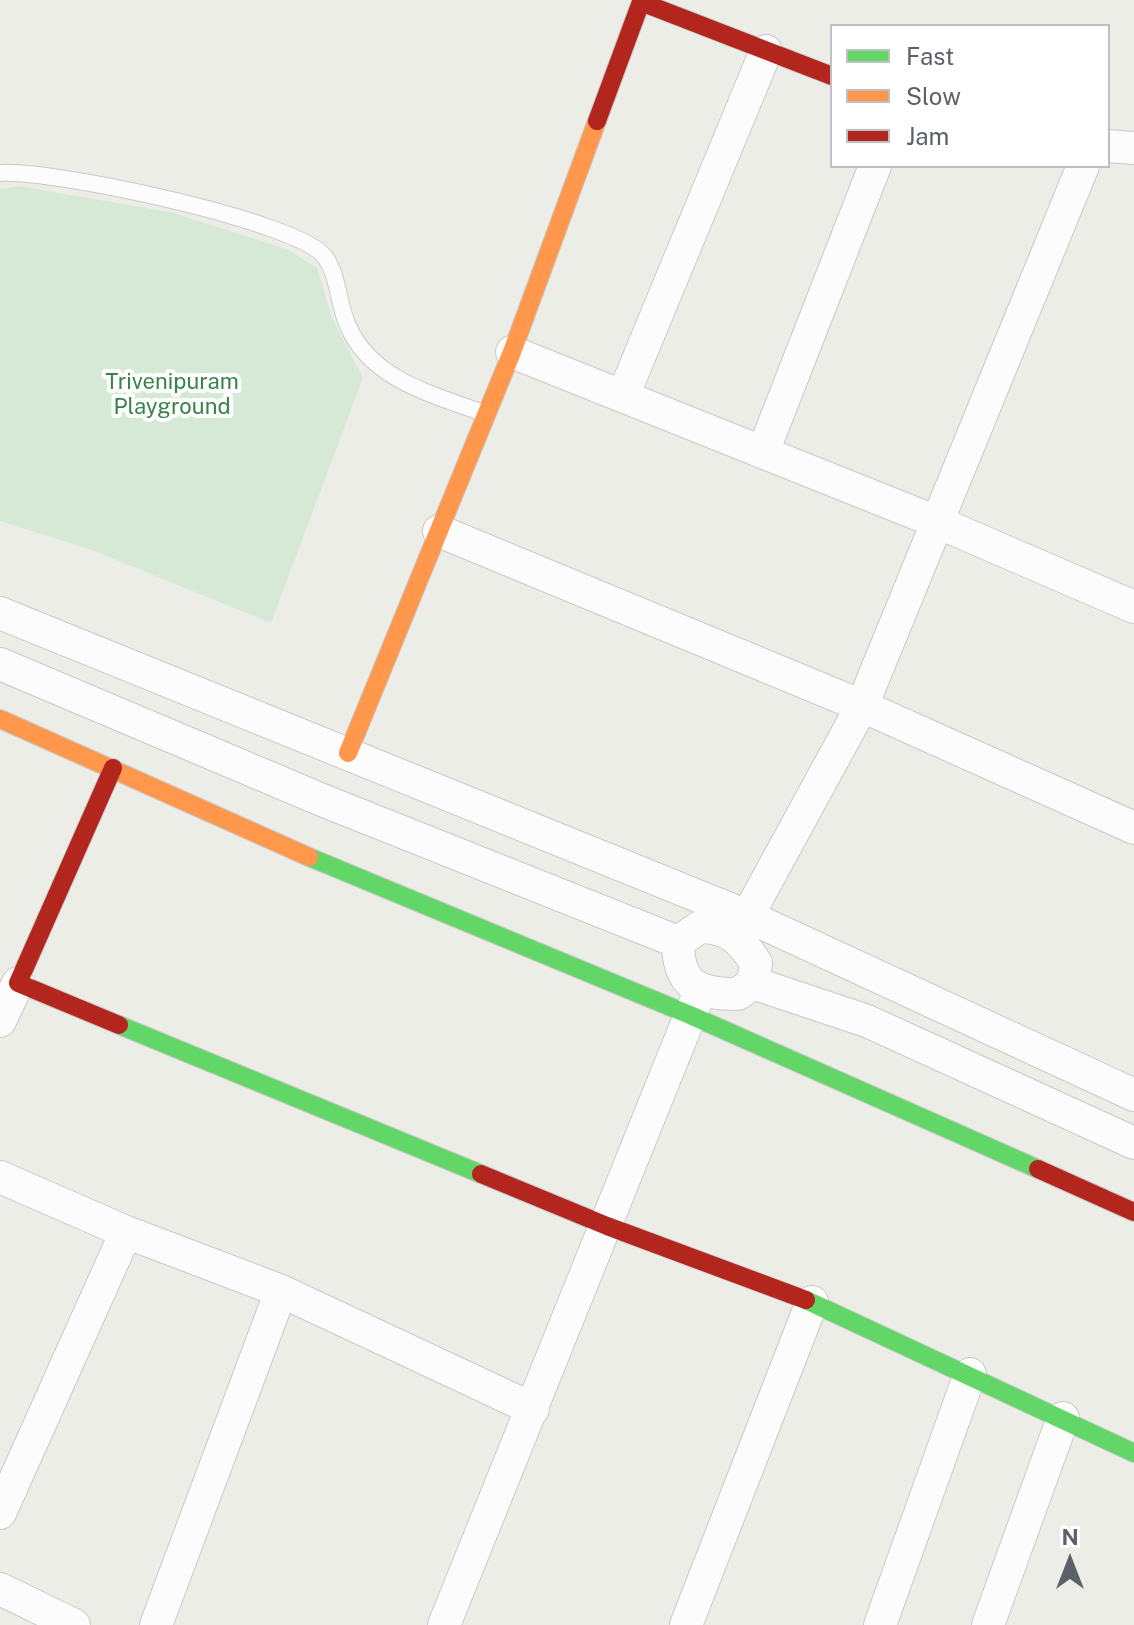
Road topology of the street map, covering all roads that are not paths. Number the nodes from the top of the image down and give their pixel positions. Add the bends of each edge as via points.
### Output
1 (641, 1) edge
2 (766, 51) junction
3 (830, 75) edge
4 (1110, 146) edge
5 (1134, 148) edge
6 (874, 168) edge
7 (1082, 168) edge
8 (0, 173) edge
9 (512, 352) junction
10 (623, 396) junction
11 (487, 414) junction
12 (763, 452) junction
13 (937, 522) junction
14 (439, 531) junction
15 (1133, 602) edge
16 (0, 613) edge
17 (0, 664) edge
18 (862, 706) junction
19 (0, 719) edge
20 (348, 753) junction
21 (113, 768) junction
22 (1134, 828) edge
23 (741, 927) junction
24 (678, 942) junction
25 (18, 983) junction
26 (753, 983) junction
27 (695, 1003) junction
28 (0, 1021) edge
29 (1134, 1095) edge
30 (1134, 1143) edge
31 (0, 1177) edge
32 (1134, 1212) edge
33 (607, 1226) junction
34 (126, 1232) junction
35 (281, 1291) junction
36 (812, 1302) junction
37 (970, 1374) junction
38 (533, 1409) junction
39 (1063, 1418) junction
40 (1134, 1453) edge
41 (0, 1513) edge
42 (0, 1589) edge
43 (696, 1622) edge
44 (74, 1625) edge
45 (156, 1625) edge
46 (444, 1625) edge
47 (880, 1625) edge
48 (988, 1625) edge

1 - 2 street
1 - 9 street
2 - 3 street
2 - 10 street
4 - 5 street
6 - 12 street
7 - 13 street
8 - 11 lane via 81,179 304,240 325,256 348,326 371,362 419,389
9 - 10 street
9 - 11 street
10 - 12 street
11 - 14 street
12 - 13 street
13 - 15 street
13 - 18 street
14 - 18 street
14 - 20 street
16 - 20 street
17 - 24 street
18 - 22 street
18 - 23 street
19 - 21 street
20 - 23 street
21 - 25 street
21 - 27 street via 459,921
23 - 24 street via 700,927
23 - 26 street via 756,963
23 - 29 street
24 - 27 street via 678,963
25 - 28 street
25 - 33 street
26 - 27 street via 738,994
26 - 30 street via 867,1021
27 - 32 street
27 - 33 street
31 - 34 street
33 - 36 street
33 - 38 street
34 - 35 street
34 - 41 street
35 - 38 street
35 - 45 street
36 - 37 street
36 - 43 street
37 - 39 street
37 - 47 street
38 - 46 street
39 - 40 street
39 - 48 street
42 - 44 street

